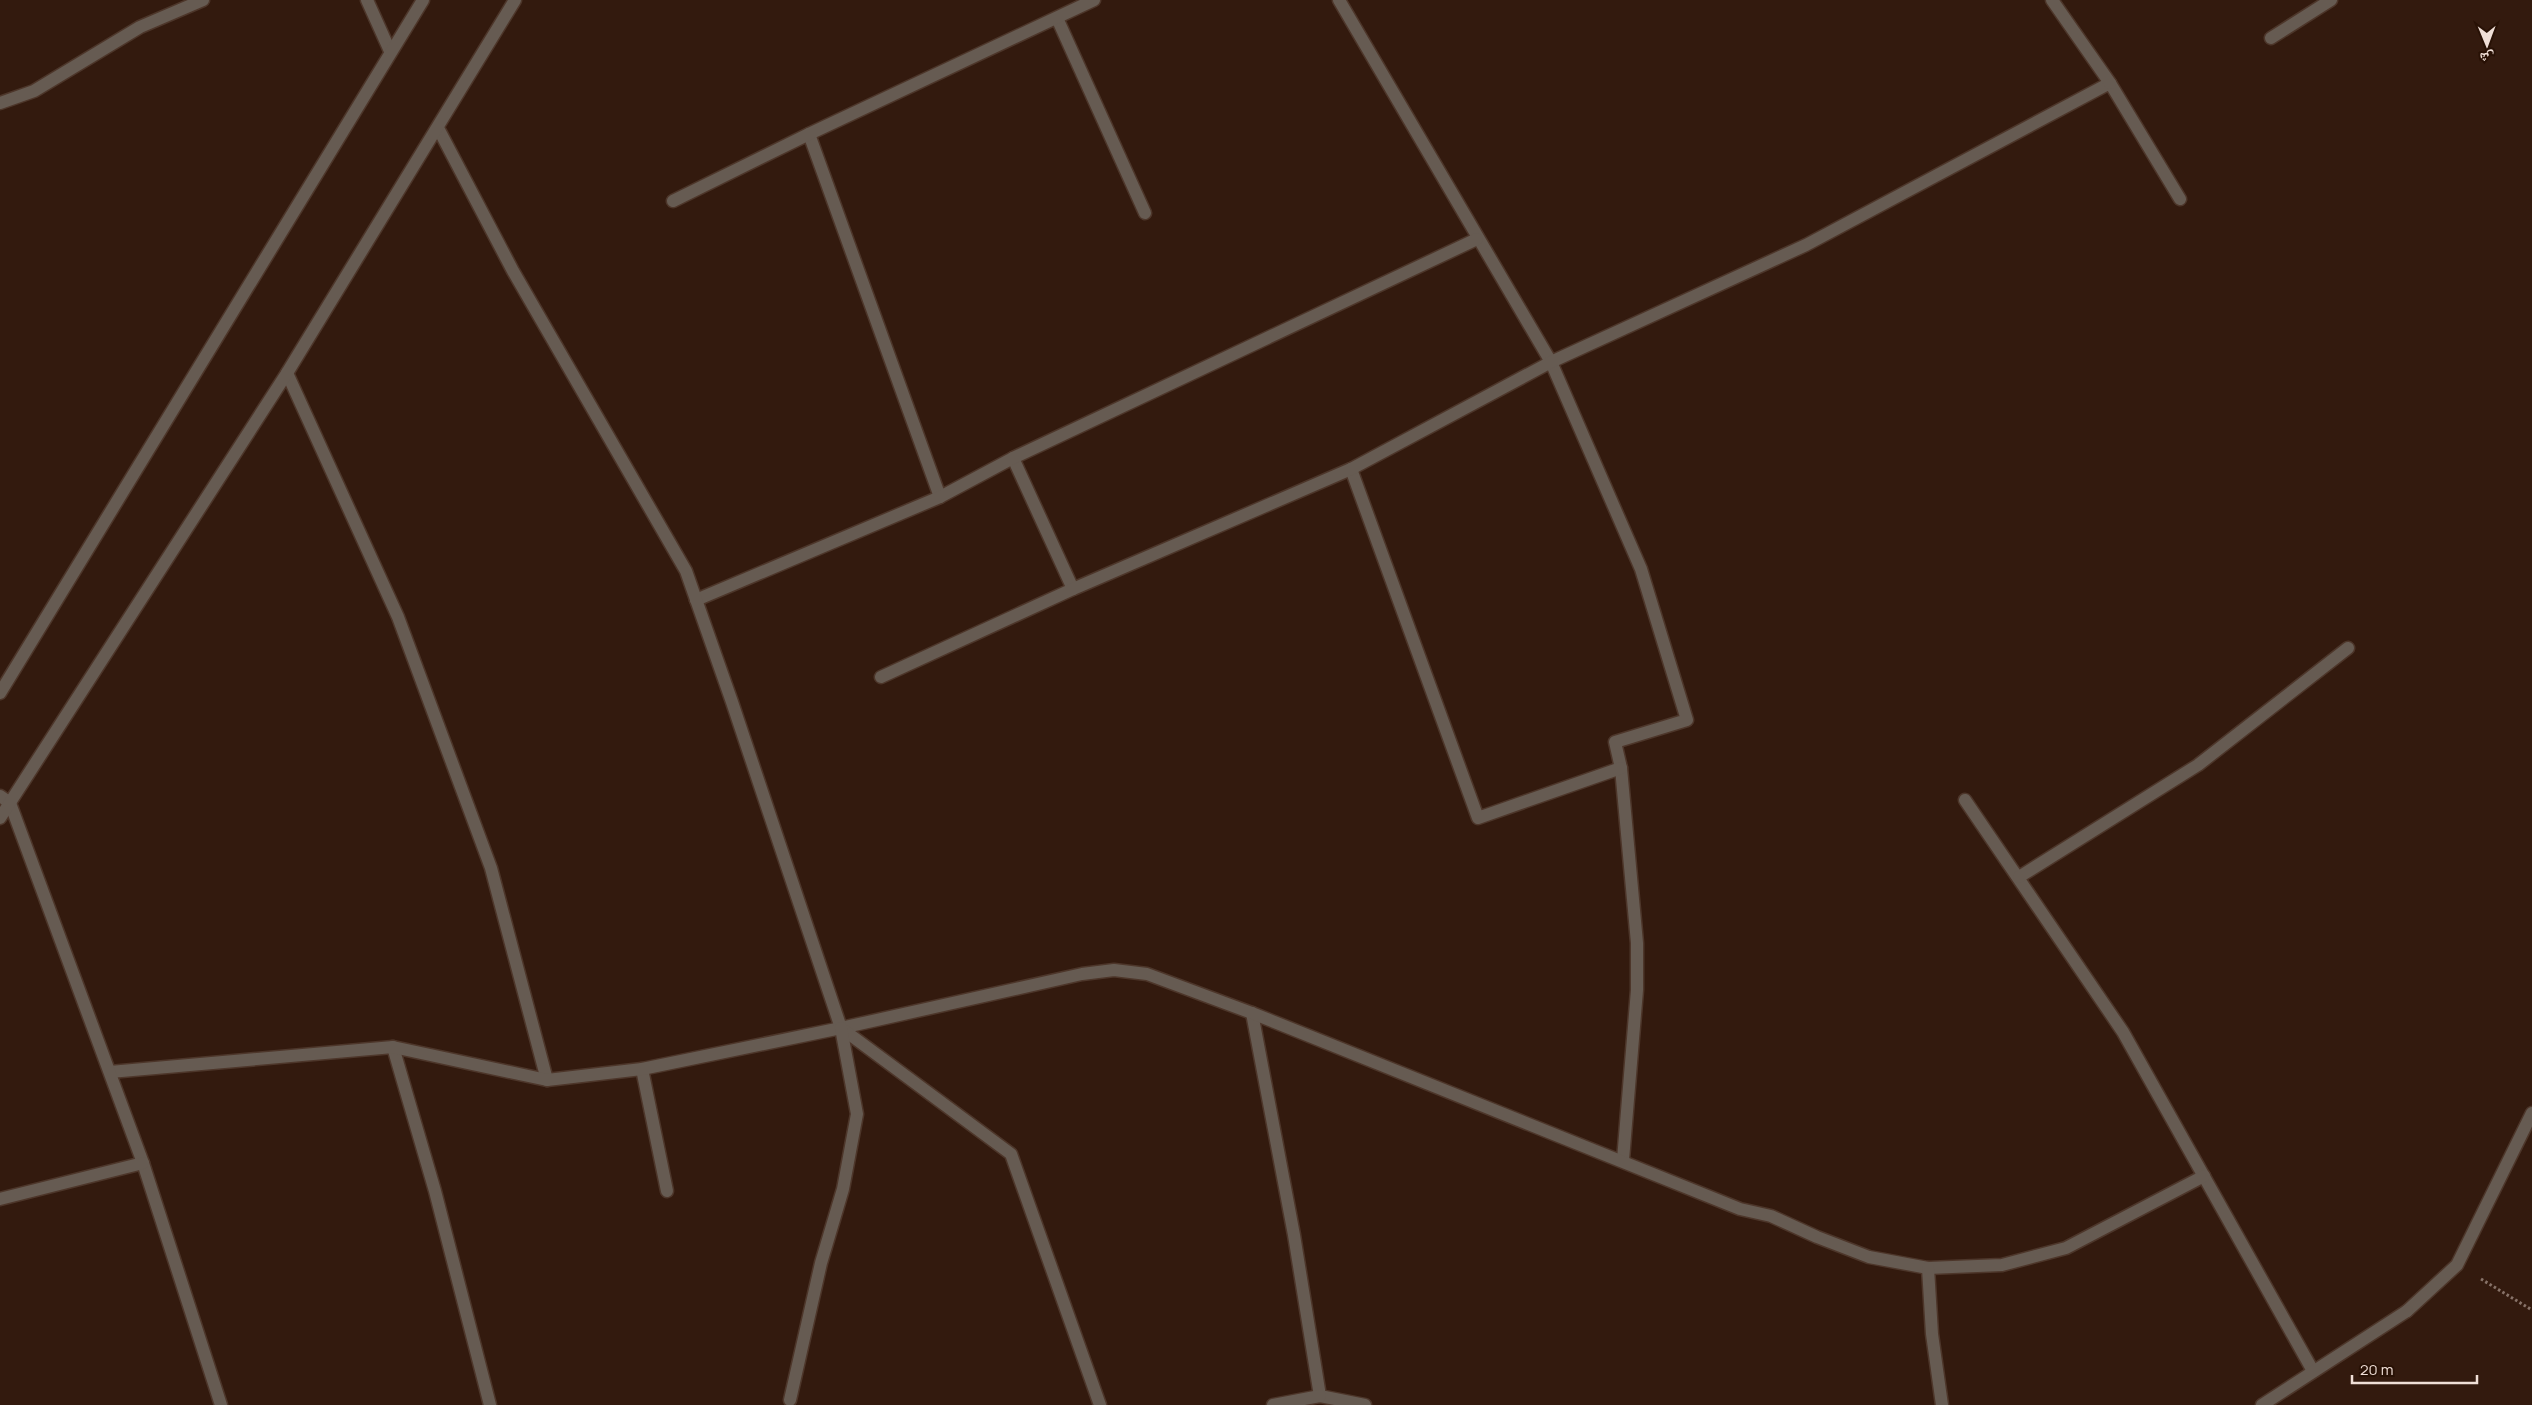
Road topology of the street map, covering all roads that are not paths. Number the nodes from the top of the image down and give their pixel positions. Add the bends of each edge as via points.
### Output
1 (203, 0) edge
2 (367, 0) edge
3 (423, 0) edge
4 (515, 0) edge
5 (1094, 0) edge
6 (1340, 0) edge
7 (2052, 0) edge
8 (2331, 0) edge
9 (1057, 18) junction
10 (2271, 38) dead end
11 (390, 51) junction
12 (2110, 83) junction
13 (0, 103) edge
14 (438, 128) junction
15 (809, 134) junction
16 (2180, 200) dead end
17 (673, 201) dead end
18 (1145, 213) dead end
19 (1477, 239) junction
20 (1551, 362) junction
21 (287, 373) junction
22 (1013, 458) junction
23 (1351, 469) junction
24 (940, 496) junction
25 (1073, 589) junction
26 (696, 600) junction
27 (2348, 648) dead end
28 (881, 677) dead end
29 (0, 693) edge
30 (1621, 768) junction
31 (5, 799) edge
32 (1965, 800) dead end
33 (0, 818) edge
34 (2019, 877) junction
35 (1252, 1013) junction
36 (841, 1028) junction
37 (393, 1047) junction
38 (642, 1069) junction
39 (110, 1072) junction
40 (547, 1080) junction
41 (2532, 1113) edge
42 (1623, 1160) junction
43 (143, 1163) junction
44 (2204, 1176) junction
45 (667, 1191) dead end
46 (0, 1198) edge
47 (1928, 1268) junction
48 (2314, 1371) junction
49 (1320, 1396) junction
50 (790, 1400) dead end
51 (221, 1405) edge
52 (490, 1405) edge
53 (1100, 1405) edge
54 (1273, 1405) edge
55 (1365, 1405) edge
56 (1942, 1405) edge
57 (2262, 1405) edge

1 - 13 street via 140,27 34,91
2 - 11 street
3 - 11 street
4 - 14 street
5 - 9 street
6 - 19 street
7 - 12 street
8 - 10 street
9 - 15 street
9 - 18 street
11 - 29 street
12 - 16 street
12 - 20 street via 1806,245
14 - 21 street
14 - 26 street via 513,271 686,571
15 - 17 street
15 - 24 street
19 - 20 street
19 - 22 street
20 - 23 street
20 - 30 street via 1641,568 1687,720 1615,742
21 - 31 street
21 - 40 street via 398,617 491,868
22 - 24 street
22 - 25 street
23 - 25 street
23 - 30 street via 1478,818
24 - 26 street
25 - 28 street
26 - 36 street
27 - 34 street via 2198,765
30 - 42 street via 1637,943 1637,990
31 - 33 street
31 - 39 street
32 - 34 street
34 - 44 street via 2123,1032
35 - 36 street via 1147,974 1114,970 1082,974
35 - 42 street
35 - 49 street via 1294,1235
36 - 38 street
36 - 50 street via 857,1114 842,1189 821,1263
36 - 53 street via 1011,1154
37 - 39 street
37 - 40 street
37 - 52 street via 435,1191
38 - 40 street
38 - 45 street
39 - 43 street
41 - 48 street via 2457,1264 2407,1311
42 - 47 street via 1740,1209 1771,1216 1869,1257
43 - 46 street
43 - 51 street
44 - 47 street via 2066,1248 2002,1265
44 - 48 street
47 - 56 street via 1932,1334
48 - 57 street
49 - 54 street
49 - 55 street

